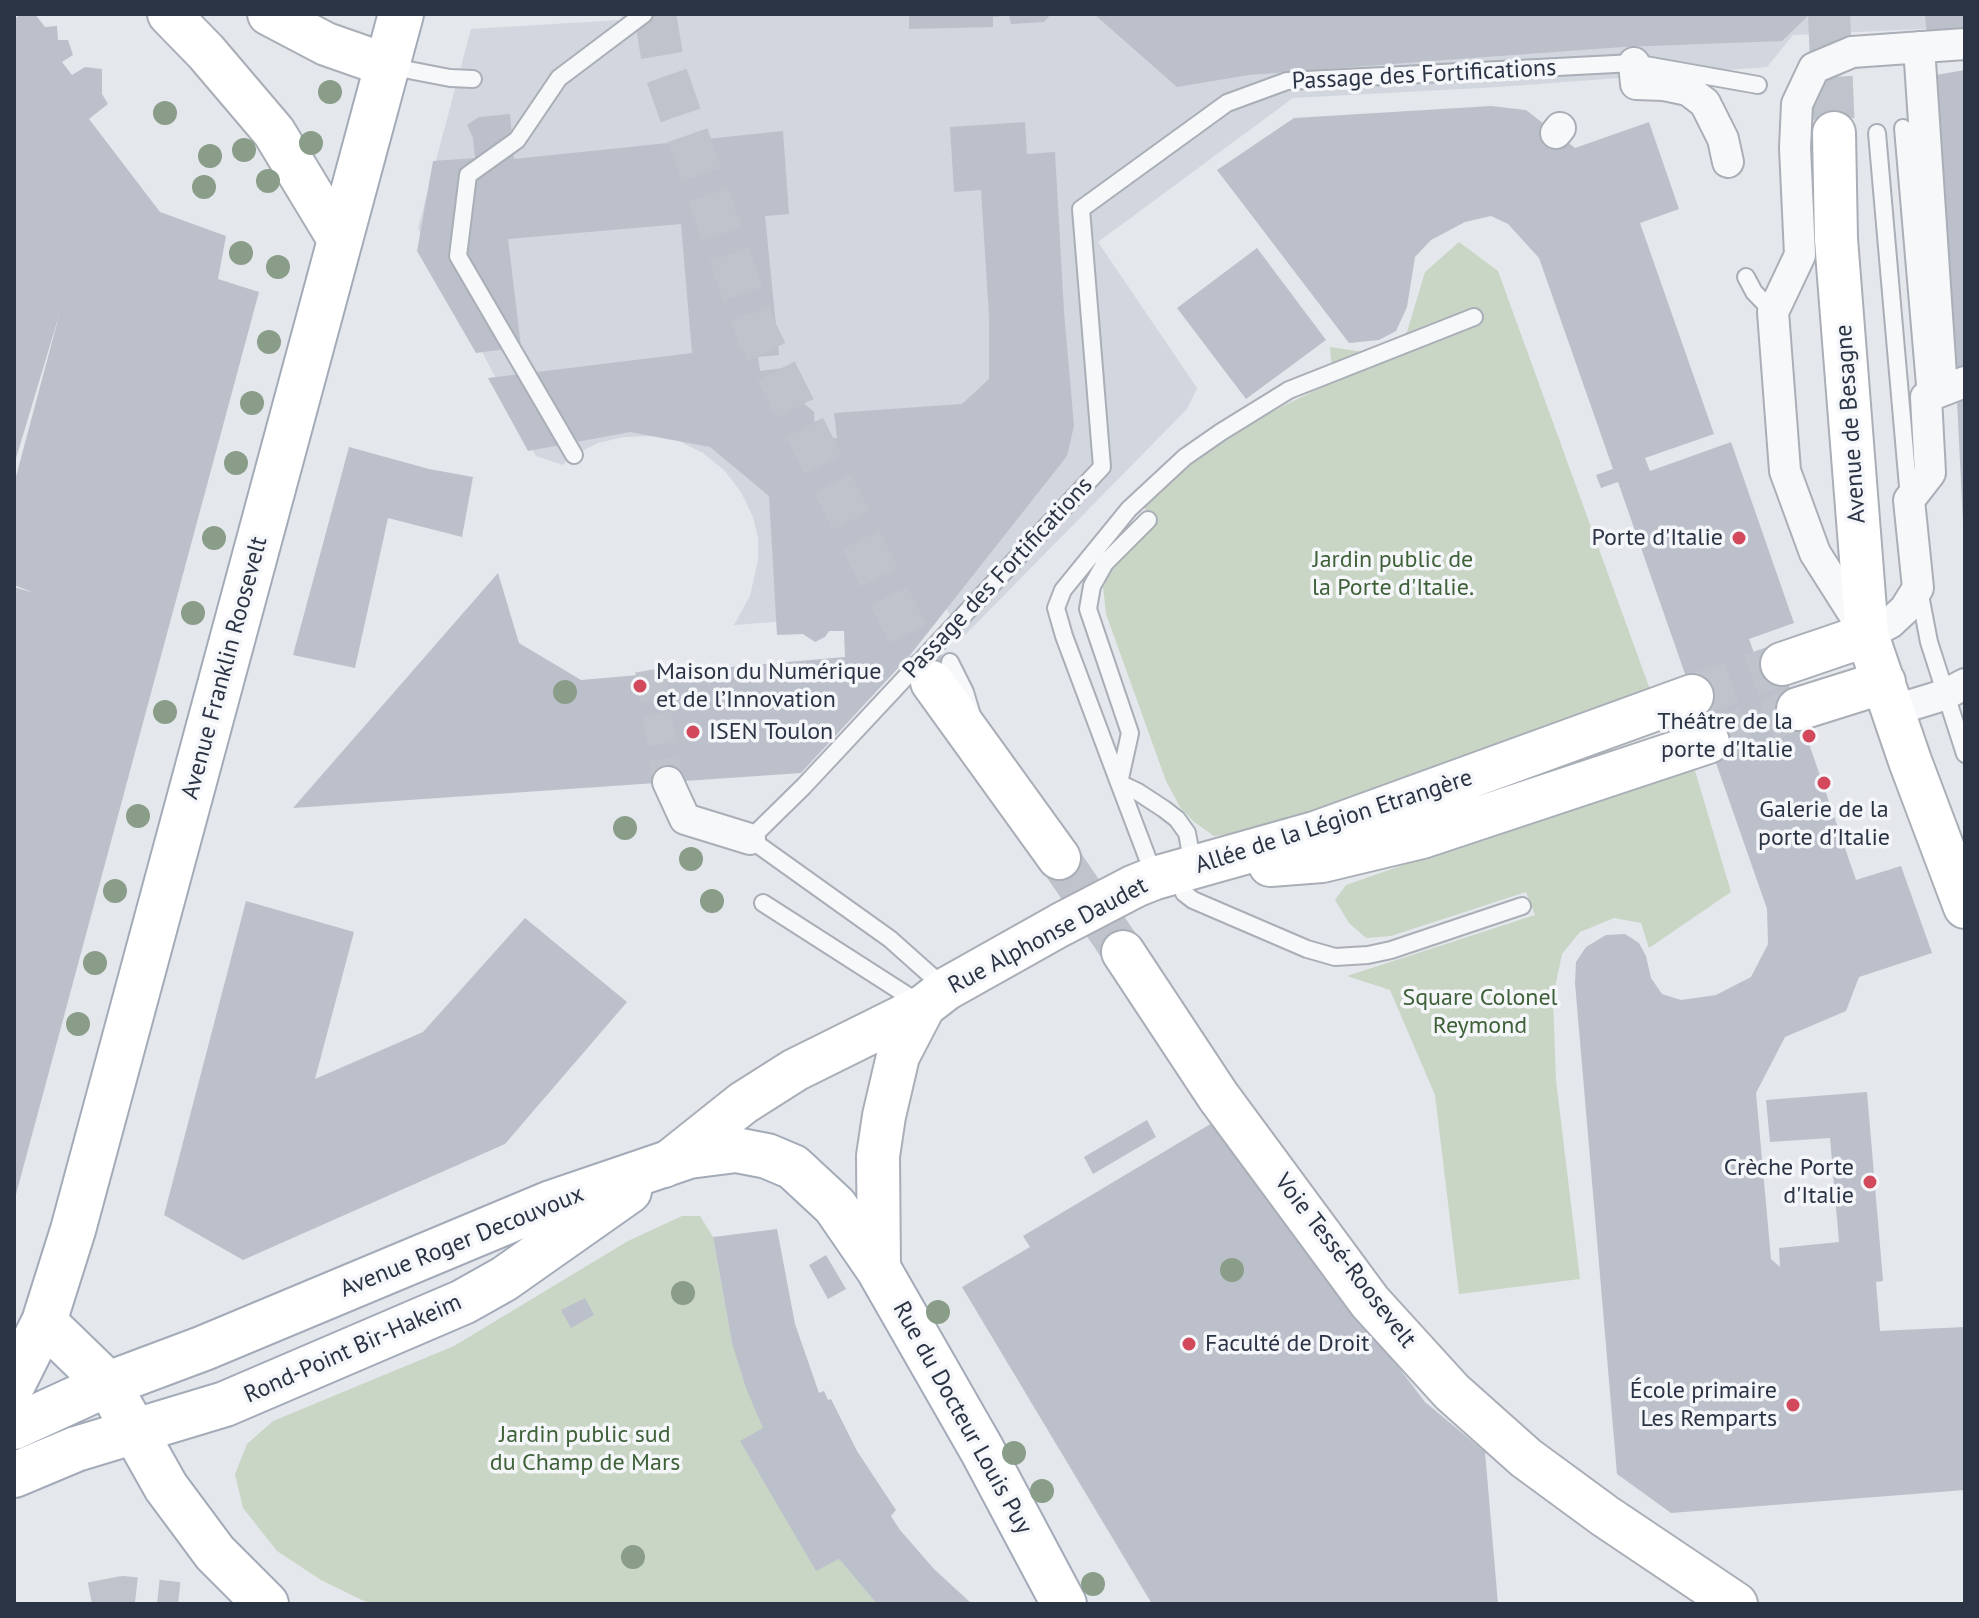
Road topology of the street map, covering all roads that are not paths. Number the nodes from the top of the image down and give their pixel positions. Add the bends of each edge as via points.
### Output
1 (169, 14) edge
2 (269, 14) edge
3 (401, 14) edge
4 (642, 16) edge
5 (1965, 30) edge
6 (1923, 40) junction
7 (1965, 44) edge
8 (1634, 63) junction
9 (386, 65) junction
10 (473, 79) dead end
11 (1758, 85) dead end
12 (1903, 128) dead end
13 (1834, 133) tunnel mouth
14 (1877, 133) dead end
15 (1728, 162) dead end
16 (340, 241) junction
17 (1746, 277) dead end
18 (1773, 312) junction
19 (1474, 317) dead end
20 (1944, 390) edge
21 (574, 455) dead end
22 (1909, 500) junction
23 (1148, 520) dead end
24 (1918, 588) junction
25 (1867, 635) junction
26 (1782, 664) tunnel mouth
27 (941, 672) tunnel mouth
28 (1955, 689) edge
29 (1692, 696) tunnel mouth
30 (1889, 696) junction
31 (1798, 709) tunnel mouth
32 (1708, 742) tunnel mouth
33 (1965, 754) edge
34 (668, 782) tunnel mouth
35 (1119, 783) junction
36 (1515, 783) junction
37 (750, 839) junction
38 (1059, 858) tunnel mouth
39 (1166, 876) junction
40 (763, 903) dead end
41 (1522, 906) dead end
42 (1965, 907) edge
43 (1123, 952) tunnel mouth
44 (935, 998) junction
45 (663, 1166) junction
46 (879, 1270) junction
47 (29, 1329) edge
48 (14, 1382) edge
49 (108, 1384) junction
50 (14, 1394) edge
51 (225, 1404) junction
52 (14, 1427) edge
53 (134, 1431) junction
54 (14, 1475) edge
55 (166, 1487) junction
56 (1052, 1592) edge
57 (266, 1604) edge
58 (1736, 1604) edge

1 - 16 street via 274,132
2 - 9 street via 326,44
3 - 9 main road, Avenue Franklin Roosevelt
4 - 21 lane via 559,78 517,140 468,175 458,256
5 - 6 street
6 - 7 street
6 - 18 street via 1852,52 1814,68 1797,104 1800,255
6 - 20 street
8 - 11 lane, Passage des Fortifications
8 - 15 street via 1636,84 1688,90 1705,103
8 - 37 lane, Passage des Fortifications via 1287,81 1227,103 1081,209 1102,467
9 - 10 lane
9 - 16 main road, Avenue Franklin Roosevelt
12 - 20 lane
13 - 25 street, Avenue de Besagne via 1836,239
14 - 22 lane
16 - 47 main road, Avenue Franklin Roosevelt via 73,1230
17 - 18 lane
18 - 25 street via 1785,471 1815,553
19 - 35 lane via 1325,374 1243,417 1155,483 1087,557 1056,608
20 - 22 street via 1930,473
22 - 24 street
23 - 35 lane via 1105,563 1092,586 1088,609 1130,733
24 - 25 street via 1890,623
24 - 28 lane via 1929,642
25 - 26 street
25 - 30 street, Avenue de Besagne
27 - 38 street via 982,753
28 - 30 street
28 - 33 lane
29 - 36 street, Allée de la Légion Etrangère via 1638,715
30 - 31 street
30 - 42 street, Avenue de Besagne
32 - 36 street, Allée de la Légion Etrangère via 1657,760
34 - 37 street via 685,819
35 - 39 lane
35 - 39 lane via 1164,809 1187,833 1190,849 1184,865
36 - 39 street, Allée de la Légion Etrangère
36 - 39 street, Allée de la Légion Etrangère via 1422,837 1322,861
37 - 44 lane via 890,939
39 - 41 lane via 1208,908 1335,957 1391,950
39 - 44 street, Rue Alphonse Daudet via 1060,925
40 - 44 lane
43 - 58 street, Voie Tessé-Roosevelt via 1218,1096 1370,1302 1452,1392 1548,1474
44 - 45 street, Rue Alphonse Daudet via 795,1070
44 - 46 street, Rue Alphonse Daudet via 898,1056 884,1116 878,1156
45 - 46 main road, Avenue Roger Decouvoux via 689,1156 736,1150 793,1167 835,1206
45 - 49 main road, Avenue Roger Decouvoux via 551,1203
45 - 51 main road, Rond-Point Bir-Hakeim via 516,1271 463,1302
46 - 56 main road, Rue du Docteur Louis Puy via 982,1450
47 - 48 main road
47 - 49 main road
49 - 50 main road
49 - 52 main road, Avenue Roger Decouvoux
49 - 53 main road
51 - 53 main road, Rond-Point Bir-Hakeim
51 - 55 main road via 186,1437
53 - 54 main road, Rond-Point Bir-Hakeim
53 - 55 main road
55 - 57 main road via 215,1553

